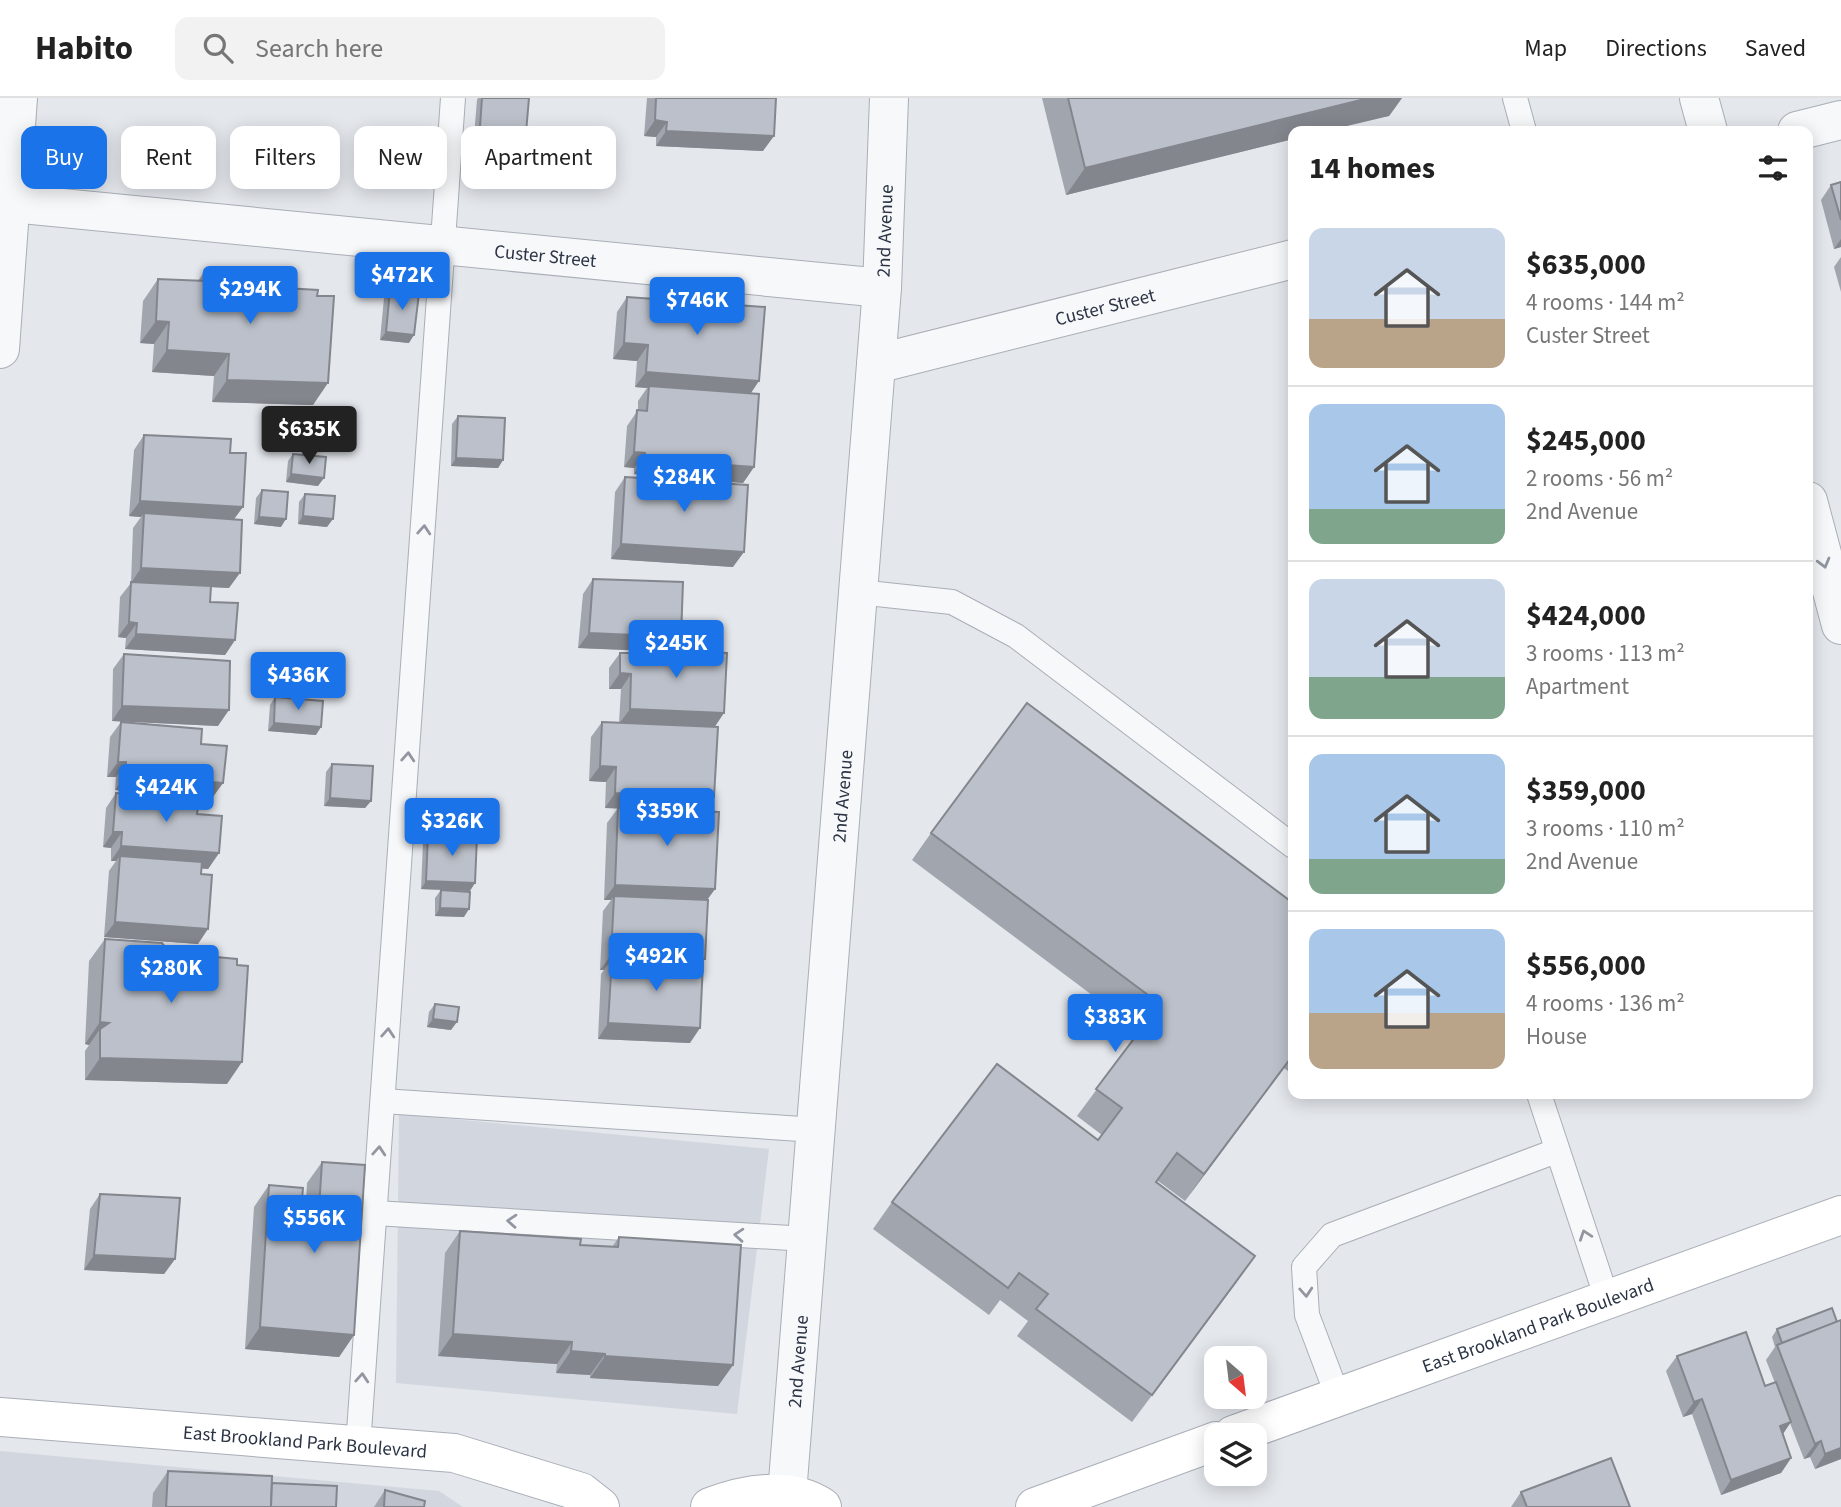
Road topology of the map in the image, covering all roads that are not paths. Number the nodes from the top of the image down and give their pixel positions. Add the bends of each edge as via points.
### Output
1 (18, 98) edge
2 (453, 98) edge
3 (890, 98) edge
4 (1516, 98) edge
5 (1699, 98) edge
6 (1841, 120) edge
7 (1523, 126) edge
8 (1707, 126) edge
9 (1813, 127) edge
10 (5, 203) edge
11 (445, 246) junction
12 (1288, 260) edge
13 (882, 288) junction
14 (0, 349) edge
15 (876, 364) junction
16 (1813, 521) edge
17 (858, 592) junction
18 (1841, 625) edge
19 (1288, 842) edge
20 (1540, 1099) edge
21 (383, 1101) junction
22 (816, 1130) junction
23 (1556, 1151) junction
24 (375, 1213) junction
25 (1841, 1215) edge
26 (807, 1239) junction
27 (1607, 1299) junction
28 (1338, 1397) junction
29 (0, 1418) edge
30 (1266, 1423) edge
31 (1204, 1445) edge
32 (358, 1446) junction
33 (805, 1501) edge
34 (600, 1507) edge
35 (710, 1507) edge
36 (1035, 1507) edge

1 - 10 street
2 - 11 lane
3 - 13 street, 2nd Avenue
4 - 7 lane
5 - 8 street
6 - 9 street
10 - 11 street, Custer Street
10 - 14 street
11 - 13 street, Custer Street
21 -> 11 lane
12 - 15 street, Custer Street
13 - 15 street, 2nd Avenue
15 - 17 street, 2nd Avenue
16 -> 18 street
17 - 19 lane via 951,602 1016,636
17 - 22 street, 2nd Avenue
20 - 23 lane
21 - 22 lane
24 -> 21 lane
22 - 26 street, 2nd Avenue
27 -> 23 lane
23 -> 28 lane via 1332,1235 1304,1266 1307,1315
26 -> 24 lane
32 -> 24 lane
25 - 27 main road, East Brookland Park Boulevard
26 - 33 street, 2nd Avenue
27 - 28 main road, East Brookland Park Boulevard
28 - 30 main road, East Brookland Park Boulevard
29 - 32 main road, East Brookland Park Boulevard
31 - 36 main road
32 - 34 main road, East Brookland Park Boulevard via 454,1453 581,1492
33 - 35 main road via 740,1495

